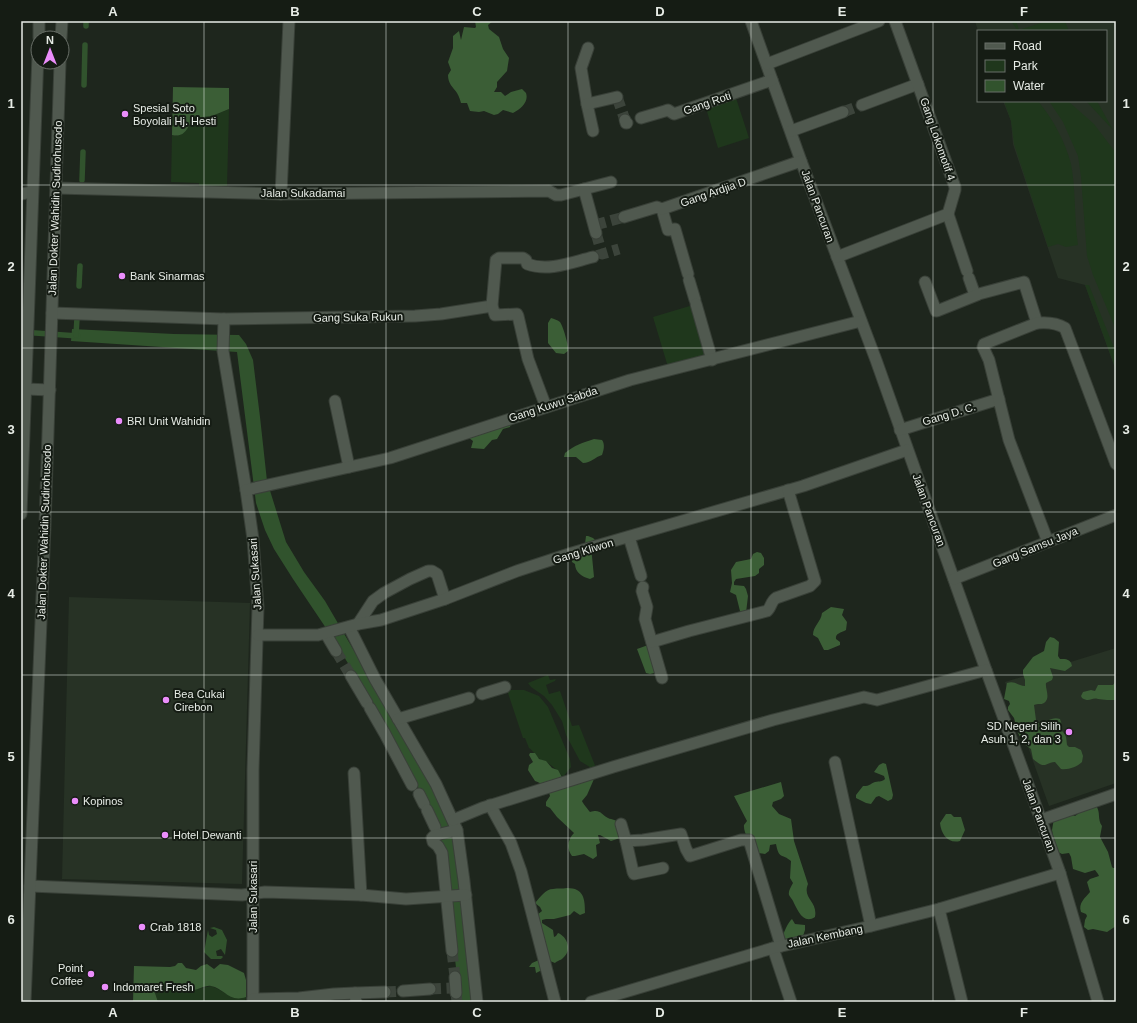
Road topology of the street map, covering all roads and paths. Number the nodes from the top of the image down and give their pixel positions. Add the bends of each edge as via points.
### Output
1 (290, 21) edge
2 (751, 21) edge
3 (879, 21) edge
4 (895, 21) edge
5 (588, 48) dead end
6 (767, 64) junction
7 (37, 70) edge
8 (60, 70) edge
9 (772, 80) junction
10 (918, 84) junction
11 (616, 97) dead end
12 (587, 104) junction
13 (862, 105) tunnel mouth
14 (843, 112) tunnel mouth
15 (641, 118) dead end
16 (593, 132) dead end
17 (791, 132) junction
18 (801, 161) junction
19 (611, 182) dead end
20 (56, 188) junction
21 (584, 189) junction
22 (32, 192) junction
23 (21, 194) edge
24 (281, 194) junction
25 (662, 210) junction
26 (948, 214) junction
27 (624, 217) tunnel mouth
28 (595, 228) tunnel mouth
29 (593, 257) dead end
30 (837, 257) junction
31 (925, 282) dead end
32 (977, 295) junction
33 (492, 306) junction
34 (52, 317) junction
35 (224, 319) junction
36 (861, 321) junction
37 (1037, 324) junction
38 (712, 360) junction
39 (26, 389) junction
40 (50, 390) junction
41 (999, 399) junction
42 (335, 402) dead end
43 (546, 407) junction
44 (900, 430) junction
45 (907, 450) junction
46 (1116, 464) edge
47 (349, 467) junction
48 (249, 489) junction
49 (788, 490) junction
50 (21, 514) edge
51 (1116, 515) edge
52 (629, 537) junction
53 (1048, 542) junction
54 (954, 579) junction
55 (445, 598) junction
56 (350, 626) junction
57 (258, 634) junction
58 (327, 634) junction
59 (652, 642) junction
60 (336, 651) tunnel mouth
61 (986, 670) junction
62 (351, 676) tunnel mouth
63 (662, 678) dead end
64 (505, 688) dead end
65 (482, 694) dead end
66 (469, 698) dead end
67 (398, 719) junction
68 (835, 762) dead end
69 (354, 773) dead end
70 (1116, 794) edge
71 (490, 805) junction
72 (1042, 820) junction
73 (621, 824) dead end
74 (455, 827) junction
75 (437, 833) junction
76 (626, 841) junction
77 (663, 868) dead end
78 (1060, 873) junction
79 (30, 886) junction
80 (253, 894) junction
81 (361, 895) junction
82 (464, 895) junction
83 (447, 897) junction
84 (939, 909) junction
85 (871, 926) junction
86 (777, 947) junction
87 (452, 951) tunnel mouth
88 (430, 989) tunnel mouth
89 (403, 991) tunnel mouth
90 (385, 992) tunnel mouth
91 (356, 998) edge
92 (253, 1000) edge
93 (25, 1002) edge
94 (476, 1002) edge
95 (555, 1002) edge
96 (591, 1002) edge
97 (791, 1002) edge
98 (962, 1002) edge
99 (1098, 1002) edge

1 - 24 street
2 - 6 street, Jalan Pancuran
3 - 6 street
4 - 10 street, Gang Lokomotif 4
5 - 12 street via 581,68
6 - 9 street, Jalan Pancuran
7 - 22 street, Jalan Dokter Wahidin Sudirohusodo
8 - 20 street, Jalan Dokter Wahidin Sudirohusodo
9 - 15 street, Gang Roti via 674,114 668,110
9 - 17 street, Jalan Pancuran
10 - 13 street
10 - 26 street, Gang Lokomotif 4 via 955,187
11 - 12 street
12 - 16 street
14 - 17 street
17 - 18 street, Jalan Pancuran
18 - 25 street, Gang Ardjia D
18 - 30 street, Jalan Pancuran
19 - 21 street, Jalan Sukadamai
20 - 24 street, Jalan Sukadamai
20 - 34 street, Jalan Dokter Wahidin Sudirohusodo
21 - 24 street, Jalan Sukadamai via 561,195 550,191
21 - 28 street
22 - 23 street
22 - 39 street, Jalan Dokter Wahidin Sudirohusodo
25 - 27 street, Gang Ardjia D via 657,207
25 - 38 street via 668,230 675,229
26 - 30 street
26 - 32 street
29 - 33 street via 561,266 539,267 527,264 523,258 497,258
30 - 36 street, Jalan Pancuran
31 - 32 street via 936,311
32 - 37 street via 1024,282
33 - 35 street, Gang Suka Rukun via 415,316
33 - 43 street via 495,315 517,314 528,359
34 - 35 street
34 - 40 street, Jalan Dokter Wahidin Sudirohusodo
35 - 48 street, Jalan Sukasari via 223,351
36 - 38 street, Gang Kuwu Sabda
36 - 44 street, Jalan Pancuran
37 - 41 street via 984,344
37 - 46 street via 1059,324 1065,328
38 - 43 street, Gang Kuwu Sabda via 617,384
39 - 40 street
39 - 50 street, Jalan Dokter Wahidin Sudirohusodo
40 - 79 street, Jalan Dokter Wahidin Sudirohusodo
41 - 44 street, Gang D. C.
41 - 53 street via 1009,440
42 - 47 street
43 - 47 street, Gang Kuwu Sabda via 390,458
44 - 45 street, Jalan Pancuran
45 - 49 street, Gang Kliwon
45 - 54 street, Jalan Pancuran
47 - 48 street, Gang Kuwu Sabda
48 - 57 street, Jalan Sukasari
49 - 52 street, Gang Kliwon
49 - 59 street via 815,581 810,586 773,599 767,611
51 - 53 street, Gang Samsu Jaya
52 - 55 street, Gang Kliwon via 517,571
52 - 59 street via 642,581 647,607 645,619
53 - 54 street, Gang Samsu Jaya
54 - 61 street, Jalan Pancuran
55 - 56 street, Gang Kliwon via 381,620
55 - 56 street via 437,574 428,571 373,601
56 - 58 street, Gang Kliwon
56 - 67 street via 375,679
57 - 58 street, Gang Kliwon
57 - 80 street, Jalan Sukasari via 253,770
58 - 60 street
59 - 63 street
61 - 71 street via 877,700 864,697 773,720
61 - 72 street, Jalan Pancuran
62 - 75 street
64 - 65 street
66 - 67 street
67 - 74 street via 436,784
68 - 85 street
69 - 81 street
70 - 72 street
71 - 74 street
71 - 95 street via 511,842 521,871
72 - 78 street, Jalan Pancuran
73 - 76 street
74 - 75 street
74 - 82 street
75 - 83 street via 432,838 442,853
76 - 77 street via 634,873
76 - 86 street via 681,834 690,856 741,840 749,840
78 - 84 street, Jalan Kembang
78 - 99 street, Jalan Pancuran
79 - 80 street
79 - 93 street, Jalan Dokter Wahidin Sudirohusodo
80 - 81 street via 265,892
80 - 92 street, Jalan Sukasari
81 - 83 street via 406,899
82 - 83 street
82 - 94 street
83 - 87 street
84 - 85 street, Jalan Kembang
84 - 98 street
85 - 86 street, Jalan Kembang
86 - 96 street, Jalan Kembang
86 - 97 street
88 - 89 street
90 - 91 street
91 - 92 street via 334,994

